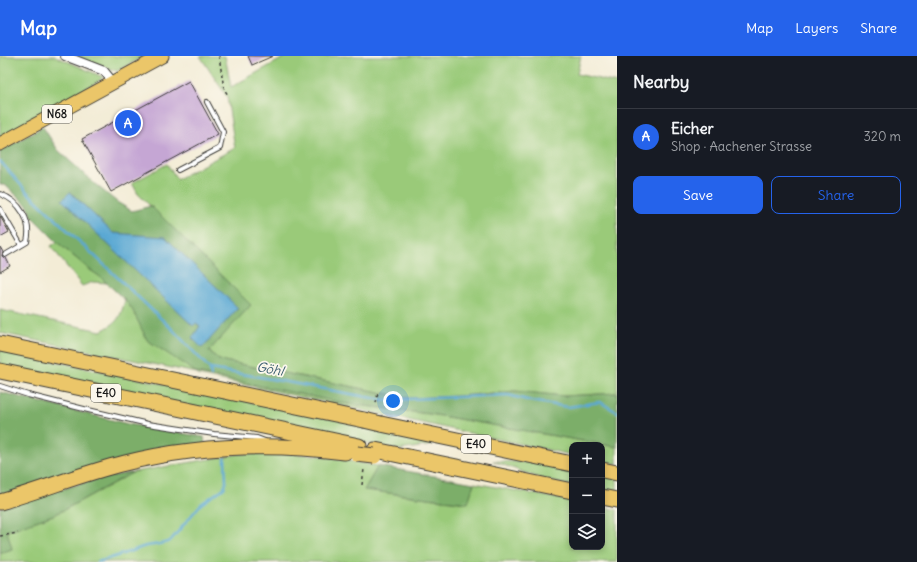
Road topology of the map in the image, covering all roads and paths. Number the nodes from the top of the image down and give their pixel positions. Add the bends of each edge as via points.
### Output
1 (65, 56) edge
2 (162, 56) edge
3 (220, 56) edge
4 (114, 82) junction
5 (228, 95) dead end
6 (207, 102) dead end
7 (0, 144) edge
8 (178, 170) dead end
9 (0, 194) edge
10 (0, 209) edge
11 (22, 245) junction
12 (4, 255) dead end
13 (0, 344) edge
14 (0, 371) edge
15 (0, 386) edge
16 (378, 393) dead end
17 (376, 403) dead end
18 (223, 441) junction
19 (358, 450) junction
20 (569, 463) edge
21 (364, 469) dead end
22 (605, 471) edge
23 (617, 473) edge
24 (362, 484) dead end
25 (569, 490) edge
26 (605, 498) edge
27 (617, 500) edge
28 (0, 502) edge
29 (18, 534) dead end
30 (0, 536) edge

1 - 4 street via 104,71
2 - 4 main road, N68
3 - 5 path via 224,89
4 - 7 main road, N68
6 - 8 lane via 223,132 220,148
9 - 11 lane via 17,204 25,217 29,234 27,242
10 - 11 lane
11 - 12 lane
13 - 20 highway, E40, bridge
14 - 19 highway, E40 via 219,417
15 - 18 lane
16 - 17 path
18 - 19 highway
18 - 28 highway via 124,463
19 - 25 highway, E40, bridge
21 - 24 path
22 - 23 highway
26 - 27 highway
29 - 30 path

